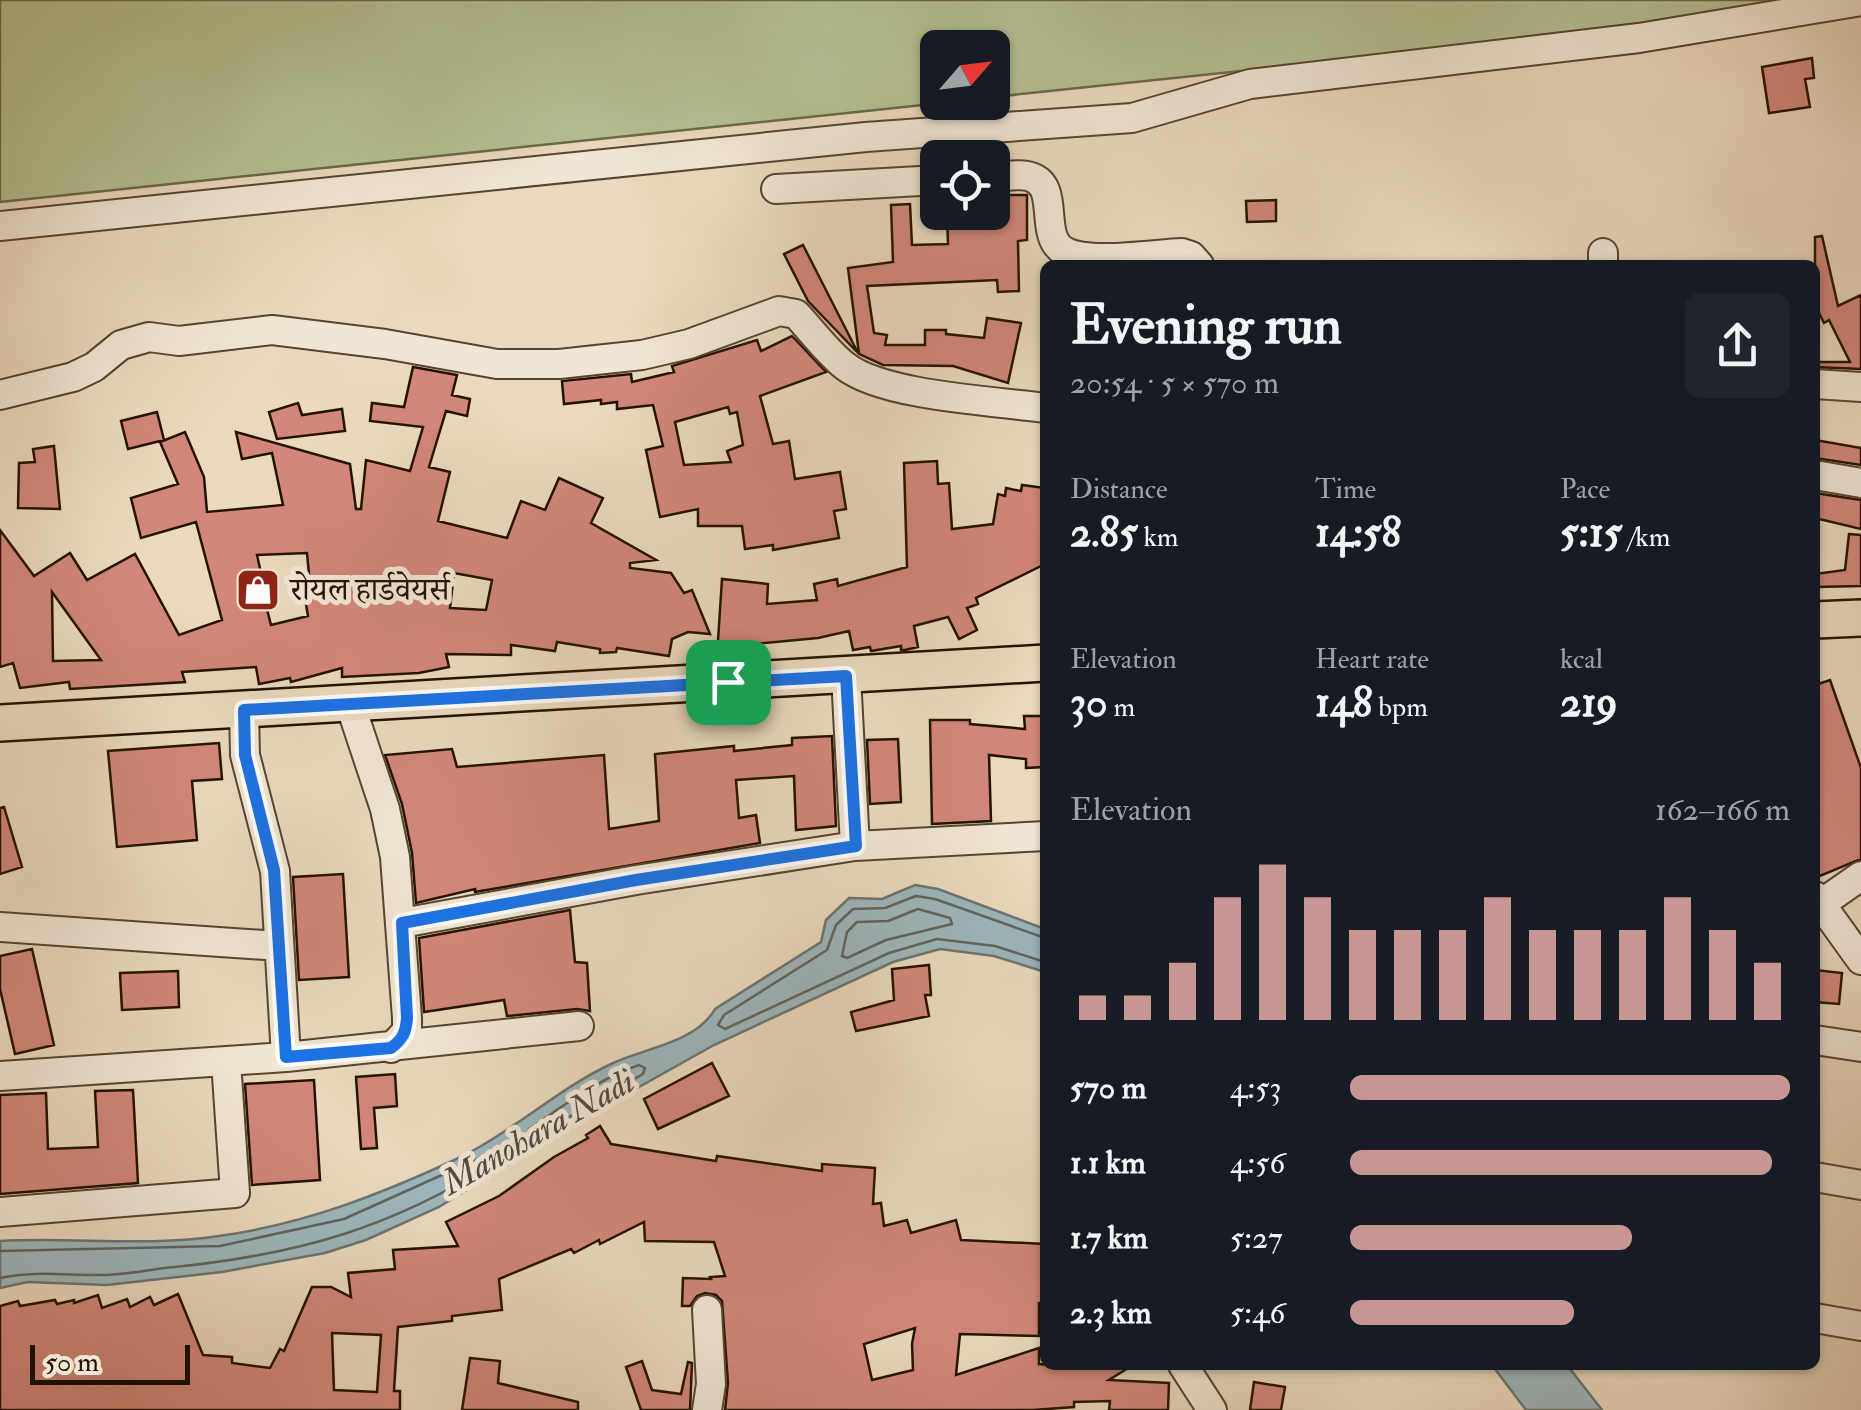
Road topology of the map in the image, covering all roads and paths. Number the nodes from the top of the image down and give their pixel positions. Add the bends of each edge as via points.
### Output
1 (1861, 1) edge
2 (1010, 177) edge
3 (920, 181) edge
4 (776, 190) dead end
5 (0, 226) edge
6 (1195, 260) edge
7 (1820, 384) edge
8 (1861, 388) edge
9 (0, 395) edge
10 (1040, 407) edge
11 (1820, 477) edge
12 (1861, 484) edge
13 (1861, 618) edge
14 (1820, 620) edge
15 (1040, 662) edge
16 (846, 676) junction
17 (350, 704) junction
18 (244, 710) junction
19 (0, 723) edge
20 (1040, 836) edge
21 (856, 846) junction
22 (1861, 876) edge
23 (1820, 906) edge
24 (1820, 913) edge
25 (402, 923) junction
26 (0, 927) edge
27 (279, 946) junction
28 (1861, 960) edge
29 (579, 1026) dead end
30 (1820, 1041) edge
31 (1861, 1047) edge
32 (391, 1048) junction
33 (286, 1057) junction
34 (226, 1061) junction
35 (0, 1076) edge
36 (1820, 1178) edge
37 (1861, 1184) edge
38 (0, 1212) edge
39 (707, 1310) dead end
40 (1820, 1319) edge
41 (1861, 1326) edge
42 (1186, 1370) edge
43 (706, 1410) edge
44 (1212, 1410) edge

1 - 5 street via 1639,38 1250,84 1132,118 847,138
2 - 6 street via 1040,182 1050,230 1067,254 1182,253
3 - 4 street
7 - 8 street
9 - 10 street via 73,377 121,345 149,337 179,341 272,330 497,364 559,364 689,344 788,310 847,368 869,379
11 - 12 street
13 - 14 main road
15 - 16 main road
16 - 17 main road
16 - 21 street
17 - 18 main road
17 - 25 street via 385,810
18 - 19 main road
18 - 27 street via 245,755 274,870
20 - 21 street
21 - 25 street
22 - 23 street
24 - 28 street
25 - 32 street via 406,1031
26 - 27 street
27 - 33 street
29 - 32 street
30 - 31 street
32 - 33 street
33 - 34 street
34 - 35 street
34 - 38 street via 235,1192
36 - 37 street
39 - 43 street
40 - 41 street
42 - 44 street

